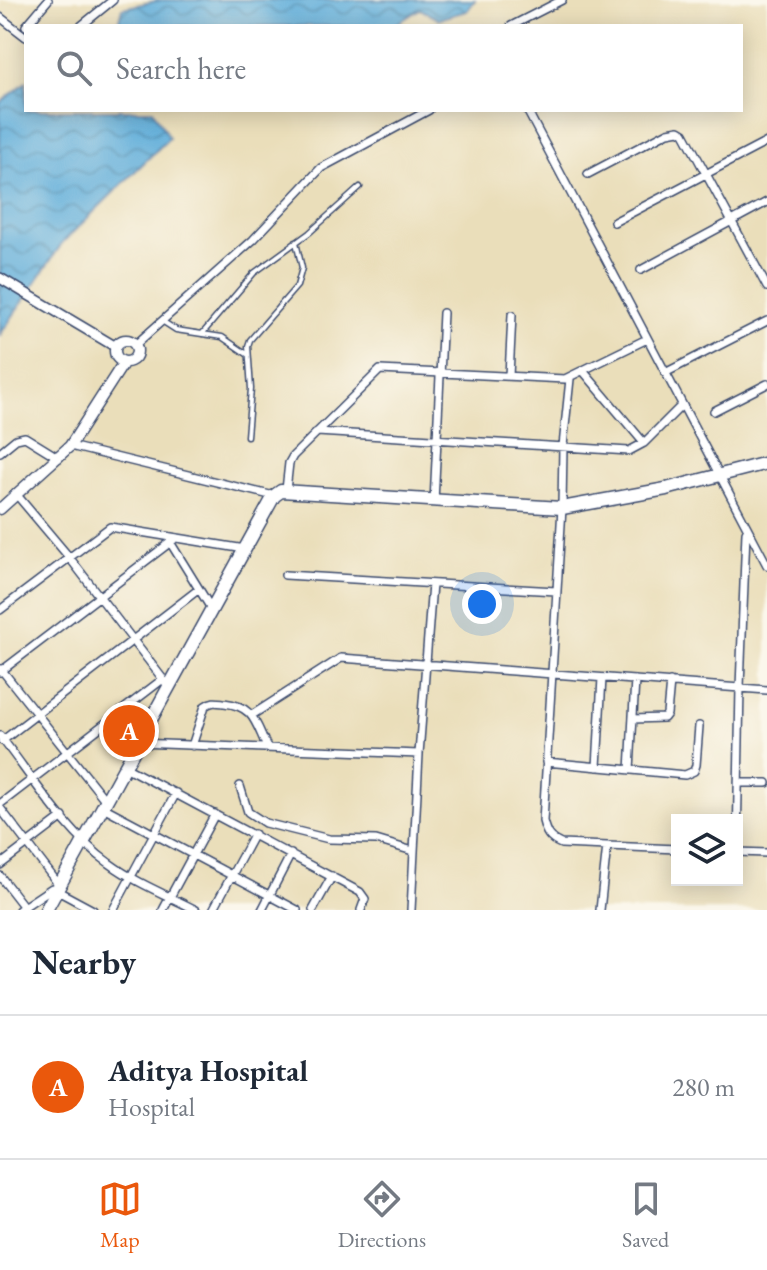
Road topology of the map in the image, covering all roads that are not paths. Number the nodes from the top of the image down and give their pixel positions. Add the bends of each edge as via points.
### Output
1 (48, 0) edge
2 (113, 0) edge
3 (562, 0) edge
4 (0, 17) edge
5 (30, 24) edge
6 (83, 24) edge
7 (515, 24) edge
8 (24, 29) edge
9 (425, 112) edge
10 (528, 112) edge
11 (767, 142) edge
12 (706, 173) junction
13 (588, 174) dead end
14 (360, 187) dead end
15 (767, 202) edge
16 (731, 221) junction
17 (614, 222) dead end
18 (296, 242) junction
19 (767, 262) edge
20 (756, 267) junction
21 (641, 270) dead end
22 (0, 278) edge
23 (767, 287) edge
24 (443, 313) dead end
25 (512, 315) dead end
26 (162, 321) junction
27 (767, 321) edge
28 (202, 334) junction
29 (647, 339) junction
30 (135, 345) junction
31 (116, 347) junction
32 (247, 354) junction
33 (124, 362) junction
34 (440, 372) junction
35 (584, 372) junction
36 (665, 373) junction
37 (509, 376) junction
38 (570, 379) junction
39 (767, 384) edge
40 (682, 405) junction
41 (714, 411) dead end
42 (317, 432) junction
43 (247, 436) dead end
44 (437, 438) junction
45 (644, 443) junction
46 (70, 446) junction
47 (563, 446) junction
48 (0, 452) edge
49 (59, 458) junction
50 (767, 463) edge
51 (720, 475) junction
52 (280, 493) junction
53 (16, 494) junction
54 (434, 502) junction
55 (562, 508) junction
56 (0, 509) edge
57 (746, 530) junction
58 (173, 540) junction
59 (245, 549) junction
60 (69, 557) junction
61 (767, 565) edge
62 (285, 575) dead end
63 (432, 584) junction
64 (199, 589) junction
65 (556, 591) junction
66 (99, 596) junction
67 (0, 610) edge
68 (212, 610) junction
69 (133, 640) junction
70 (426, 665) junction
71 (1, 670) edge
72 (551, 673) junction
73 (602, 678) junction
74 (635, 680) junction
75 (670, 682) junction
76 (166, 683) junction
77 (740, 687) junction
78 (767, 690) edge
79 (37, 714) junction
80 (252, 715) junction
81 (633, 719) junction
82 (699, 726) dead end
83 (1, 740) edge
84 (138, 743) junction
85 (192, 746) junction
86 (267, 747) junction
87 (67, 752) junction
88 (419, 754) junction
89 (546, 762) junction
90 (125, 767) junction
91 (597, 767) junction
92 (630, 770) junction
93 (33, 778) junction
94 (739, 783) junction
95 (767, 783) edge
96 (240, 786) dead end
97 (176, 793) junction
98 (104, 804) junction
99 (0, 806) edge
100 (215, 814) junction
101 (738, 814) edge
102 (63, 817) junction
103 (254, 834) junction
104 (154, 835) junction
105 (83, 840) junction
106 (27, 844) junction
107 (607, 846) junction
108 (671, 849) edge
109 (743, 850) edge
110 (413, 851) junction
111 (767, 853) edge
112 (291, 854) junction
113 (194, 855) junction
114 (0, 865) edge
115 (0, 876) edge
116 (232, 876) junction
117 (332, 876) junction
118 (131, 878) junction
119 (58, 887) junction
120 (270, 896) junction
121 (171, 897) junction
122 (411, 907) edge
123 (21, 908) edge
124 (46, 910) edge
125 (93, 910) edge
126 (113, 910) edge
127 (163, 910) edge
128 (196, 910) edge
129 (213, 910) edge
130 (262, 910) edge
131 (297, 910) edge
132 (313, 910) edge
133 (361, 910) edge
134 (420, 910) edge
135 (600, 910) edge

1 - 5 street
2 - 6 street
3 - 7 street
4 - 8 street
9 - 26 street via 321,168 253,240
10 - 29 street
11 - 12 street
12 - 13 street via 679,130
12 - 16 street
12 - 17 street
14 - 18 lane
15 - 16 street
16 - 20 street
16 - 21 street
18 - 28 lane via 254,273
18 - 32 lane via 302,268 297,286 250,340
19 - 20 street
20 - 23 street
22 - 31 street
24 - 34 street
25 - 37 street
26 - 28 lane via 176,330
26 - 30 street
27 - 36 street
28 - 32 lane via 222,337
29 - 35 street
29 - 36 street
30 - 31 main road via 127,340
30 - 33 main road via 135,359
31 - 33 main road via 115,355
32 - 43 lane
33 - 46 main road
34 - 37 street
34 - 42 street via 380,370
34 - 44 street
35 - 38 street
35 - 45 street
36 - 40 street
37 - 38 street
38 - 47 street
39 - 41 street
40 - 45 street
40 - 51 street
42 - 44 street
42 - 52 street via 289,463
44 - 47 street
44 - 54 street
45 - 47 street via 629,451
46 - 49 main road
46 - 52 street
47 - 55 street
48 - 49 street via 25,437
49 - 53 main road
50 - 51 main road
51 - 55 main road
51 - 57 street
52 - 54 main road
52 - 59 main road
53 - 56 main road
53 - 60 street
54 - 55 main road
55 - 65 street
57 - 61 street
57 - 77 street
58 - 59 street
58 - 60 street via 110,527
58 - 64 street
58 - 66 street
59 - 68 main road
60 - 66 street
60 - 67 street
62 - 63 street
63 - 65 street
63 - 70 street
64 - 68 street
64 - 69 street
65 - 72 street
66 - 69 street
66 - 71 street
68 - 76 main road
69 - 76 street
69 - 79 street
70 - 72 street
70 - 80 street via 341,658
70 - 88 street
71 - 79 street
72 - 73 street
72 - 89 street
73 - 74 street
73 - 91 street
74 - 75 street
74 - 81 street
75 - 77 street
75 - 81 street via 664,718
76 - 84 main road
76 - 87 street
77 - 78 street
77 - 94 street
79 - 83 street
79 - 87 street
80 - 85 street via 240,705 208,702
80 - 86 street
81 - 92 street
82 - 92 street via 696,765 690,774
83 - 93 street
84 - 85 street
84 - 90 main road
85 - 86 street
86 - 88 street
87 - 93 street
87 - 98 street
88 - 110 street
89 - 91 street
89 - 107 street via 543,821 551,840
90 - 97 street
90 - 98 main road
91 - 92 street
93 - 99 street
93 - 102 street
94 - 95 street
94 - 101 street
96 - 110 street via 248,812 265,823
97 - 100 street
97 - 104 street
98 - 104 street
98 - 105 main road
99 - 106 street
100 - 103 street
100 - 113 street
102 - 105 street
102 - 106 street
103 - 112 street
103 - 116 street
104 - 113 street
104 - 118 street
105 - 118 street
105 - 119 main road
106 - 114 street
106 - 119 street
107 - 108 street
107 - 135 street
109 - 111 street
110 - 122 street
112 - 117 street
112 - 120 street
113 - 116 street
113 - 121 street
115 - 123 street
116 - 120 street
116 - 129 street
117 - 132 street
117 - 133 street via 363,894
118 - 121 street
118 - 126 street
119 - 123 street
119 - 124 main road
119 - 125 street
120 - 130 street
120 - 131 street
121 - 127 street
121 - 128 street
122 - 134 street

